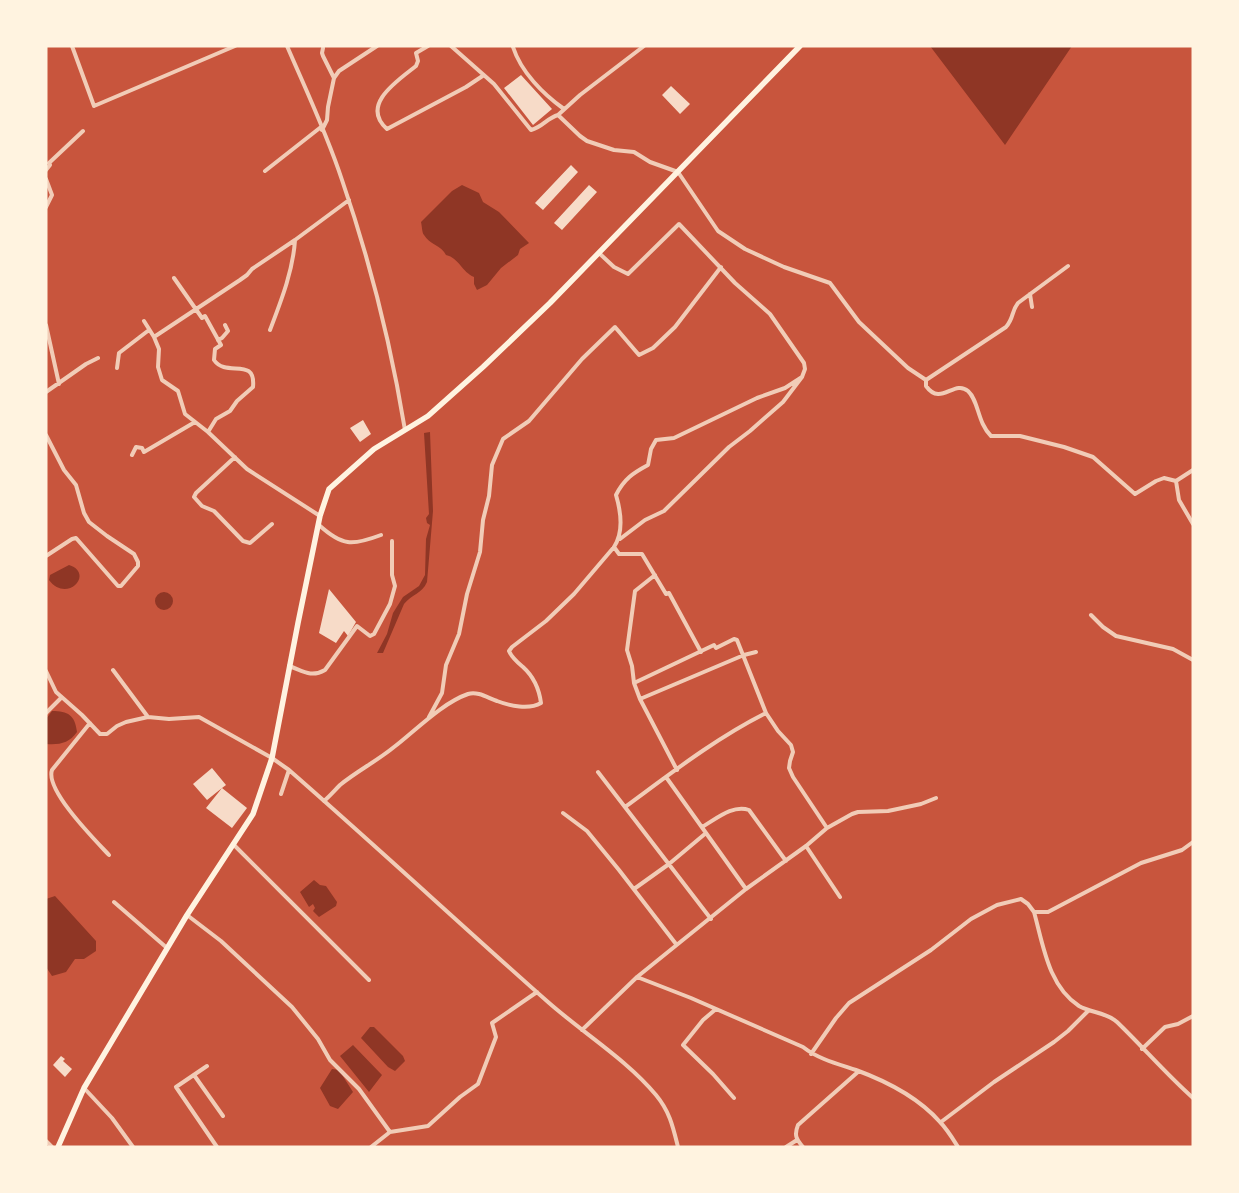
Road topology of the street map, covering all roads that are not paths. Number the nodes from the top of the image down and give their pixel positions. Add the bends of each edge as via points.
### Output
1 (72, 46) edge
2 (235, 46) edge
3 (287, 46) edge
4 (377, 46) edge
5 (428, 46) edge
6 (451, 46) edge
7 (644, 46) edge
8 (800, 46) edge
9 (513, 47) edge
10 (323, 48) dead end
11 (484, 75) junction
12 (334, 78) junction
13 (564, 109) junction
14 (558, 115) junction
15 (322, 128) junction
16 (83, 131) dead end
17 (46, 170) edge
18 (265, 171) dead end
19 (678, 172) junction
20 (46, 180) edge
21 (349, 200) junction
22 (46, 207) edge
23 (295, 240) junction
24 (599, 253) junction
25 (1068, 266) dead end
26 (721, 267) junction
27 (174, 278) dead end
28 (1030, 294) junction
29 (1032, 307) dead end
30 (196, 309) junction
31 (144, 321) dead end
32 (46, 325) edge
33 (225, 325) dead end
34 (149, 330) junction
35 (270, 330) dead end
36 (47, 331) edge
37 (154, 337) junction
38 (218, 340) junction
39 (98, 358) dead end
40 (117, 368) dead end
41 (802, 377) junction
42 (926, 380) junction
43 (59, 384) junction
44 (46, 392) edge
45 (195, 422) junction
46 (405, 430) junction
47 (208, 432) junction
48 (46, 435) edge
49 (132, 455) dead end
50 (235, 458) junction
51 (1193, 470) edge
52 (1176, 481) junction
53 (320, 516) junction
54 (272, 524) dead end
55 (1193, 524) edge
56 (319, 525) junction
57 (381, 535) dead end
58 (620, 539) junction
59 (392, 541) dead end
60 (614, 548) junction
61 (46, 556) edge
62 (654, 575) junction
63 (1091, 615) dead end
64 (701, 652) junction
65 (756, 652) dead end
66 (744, 655) junction
67 (1193, 660) edge
68 (289, 666) junction
69 (113, 670) dead end
70 (46, 671) edge
71 (634, 683) junction
72 (62, 698) junction
73 (640, 699) junction
74 (46, 713) edge
75 (766, 713) junction
76 (148, 717) junction
77 (428, 719) junction
78 (90, 723) junction
79 (272, 758) junction
80 (289, 770) junction
81 (677, 770) junction
82 (598, 772) dead end
83 (666, 777) junction
84 (281, 794) dead end
85 (936, 798) dead end
86 (324, 801) junction
87 (625, 807) junction
88 (563, 812) dead end
89 (702, 827) junction
90 (827, 828) junction
91 (706, 833) junction
92 (1193, 842) edge
93 (233, 844) junction
94 (806, 846) junction
95 (109, 855) dead end
96 (786, 860) junction
97 (669, 864) junction
98 (634, 889) junction
99 (746, 889) junction
100 (840, 897) dead end
101 (114, 902) dead end
102 (1034, 912) junction
103 (187, 915) junction
104 (711, 919) junction
105 (676, 944) junction
106 (168, 948) junction
107 (637, 977) junction
108 (369, 980) dead end
109 (537, 992) junction
110 (716, 1009) junction
111 (1088, 1011) junction
112 (1193, 1016) edge
113 (582, 1030) junction
114 (1142, 1049) junction
115 (811, 1054) junction
116 (207, 1066) dead end
117 (859, 1071) junction
118 (194, 1075) junction
119 (84, 1088) junction
120 (734, 1098) dead end
121 (1193, 1098) edge
122 (223, 1116) dead end
123 (941, 1122) junction
124 (390, 1132) junction
125 (797, 1140) junction
126 (46, 1141) edge
127 (52, 1147) edge
128 (58, 1147) edge
129 (133, 1147) edge
130 (216, 1147) edge
131 (370, 1147) edge
132 (678, 1147) edge
133 (786, 1147) edge
134 (803, 1147) edge
135 (958, 1147) edge

1 - 2 street via 94,106
3 - 15 street
4 - 12 street via 339,71
5 - 11 street via 416,53 416,66 384,93 376,110 377,117 387,129
6 - 11 street
7 - 13 street
8 - 19 highway
9 - 13 street via 516,58 538,88
10 - 12 street via 323,56
11 - 14 street via 531,130
12 - 15 street via 327,120
13 - 14 street
14 - 19 street via 587,141 614,150 634,152
15 - 18 street
15 - 21 street
16 - 17 street via 49,163
19 - 24 highway
19 - 42 street via 718,230 744,249 830,283 859,322 908,368
20 - 22 street via 52,195
21 - 23 street
21 - 46 street via 375,286
23 - 30 street
23 - 35 street via 293,259
24 - 26 street via 614,267 628,274 679,224
24 - 46 highway via 537,316 428,416
25 - 28 street
26 - 41 street via 770,314 804,363 806,369
26 - 77 street via 675,327 654,348 639,355 614,327 529,421 503,439 492,465 480,552 459,634 446,665 442,693
27 - 30 street
28 - 29 street
28 - 42 street via 1013,309 1013,320 1006,327
30 - 37 street
30 - 38 street via 202,318 205,316
31 - 34 street
32 - 36 street
33 - 38 street via 228,331
34 - 37 street
34 - 40 street via 119,353
36 - 43 street
37 - 45 street via 159,349 158,367 162,380 178,391 185,414
38 - 47 street via 221,345 215,349 214,360 218,365 249,370 254,384 230,410 216,419
39 - 43 street
41 - 58 street via 783,402 728,447 664,511 645,520
41 - 58 street via 786,388 757,398 674,438 656,440 648,465 631,474 616,495 621,511
42 - 52 street via 932,394 961,388 968,391 980,421 991,436 1020,436 1093,456 1134,494 1164,478
43 - 44 street
45 - 47 street
45 - 49 street via 144,452 136,447
46 - 53 highway via 374,448 329,489
47 - 50 street
48 - 61 street via 64,470 76,485 89,522 134,554 138,566 118,586 76,538
50 - 53 street
50 - 54 street via 194,497 202,506 214,511 247,543
51 - 52 street
52 - 55 street via 1180,500
53 - 56 highway
56 - 57 street via 340,542 350,544
56 - 68 highway
58 - 60 street
59 - 68 street via 395,586 390,604 374,634 370,636 358,626 318,674 312,675
60 - 62 street via 619,554 642,554
60 - 77 street via 574,594 509,652 535,681 541,702 534,707 525,707 476,693 468,694
62 - 64 street via 666,594 671,596
62 - 71 street via 635,591 627,650
63 - 67 street via 1116,636 1174,649
64 - 66 street via 736,639
64 - 71 street
65 - 66 street
66 - 73 street
66 - 75 street
68 - 79 highway
69 - 76 street
70 - 72 street via 52,687
71 - 73 street
72 - 74 street
72 - 78 street
73 - 81 street
75 - 81 street
75 - 90 street via 791,745 793,752 789,768
76 - 78 street via 126,722 103,735
76 - 79 street via 199,717
77 - 86 street via 340,785
78 - 95 street via 52,770 51,780 72,816
79 - 80 street
79 - 93 highway via 253,814
80 - 84 street
80 - 86 street
81 - 83 street
82 - 87 street
83 - 87 street
83 - 89 street
85 - 90 street via 888,811 858,812
86 - 109 street
87 - 97 street
88 - 98 street via 587,831
89 - 91 street
89 - 96 street via 728,812 741,808 749,810
90 - 94 street
91 - 97 street
91 - 99 street
92 - 102 street via 1182,850 1141,863 1048,912
93 - 103 highway
93 - 108 street
94 - 96 street
94 - 100 street
96 - 99 street
97 - 98 street
97 - 104 street
98 - 105 street
99 - 104 street
101 - 106 street
102 - 111 street via 1052,974 1061,989
102 - 115 street via 1021,899 1011,900 996,904 971,919 931,950 849,1003
103 - 106 highway
103 - 124 street via 221,941 292,1007 330,1060 359,1089
104 - 105 street
105 - 107 street
106 - 119 highway
107 - 110 street
107 - 113 street
109 - 113 street
109 - 124 street via 492,1023 496,1037 478,1084 428,1126
110 - 115 street via 803,1047
110 - 120 street via 683,1045
111 - 114 street via 1106,1015 1115,1021
111 - 123 street via 1054,1042
112 - 114 street via 1165,1027
113 - 132 street via 626,1065 657,1096 672,1118
114 - 121 street
115 - 117 street
116 - 118 street
117 - 123 street via 897,1088
117 - 125 street via 798,1125 795,1132
118 - 122 street
118 - 130 street via 176,1088
119 - 128 highway
119 - 129 street
123 - 135 street
124 - 131 street
125 - 133 street
125 - 134 street
126 - 127 street

